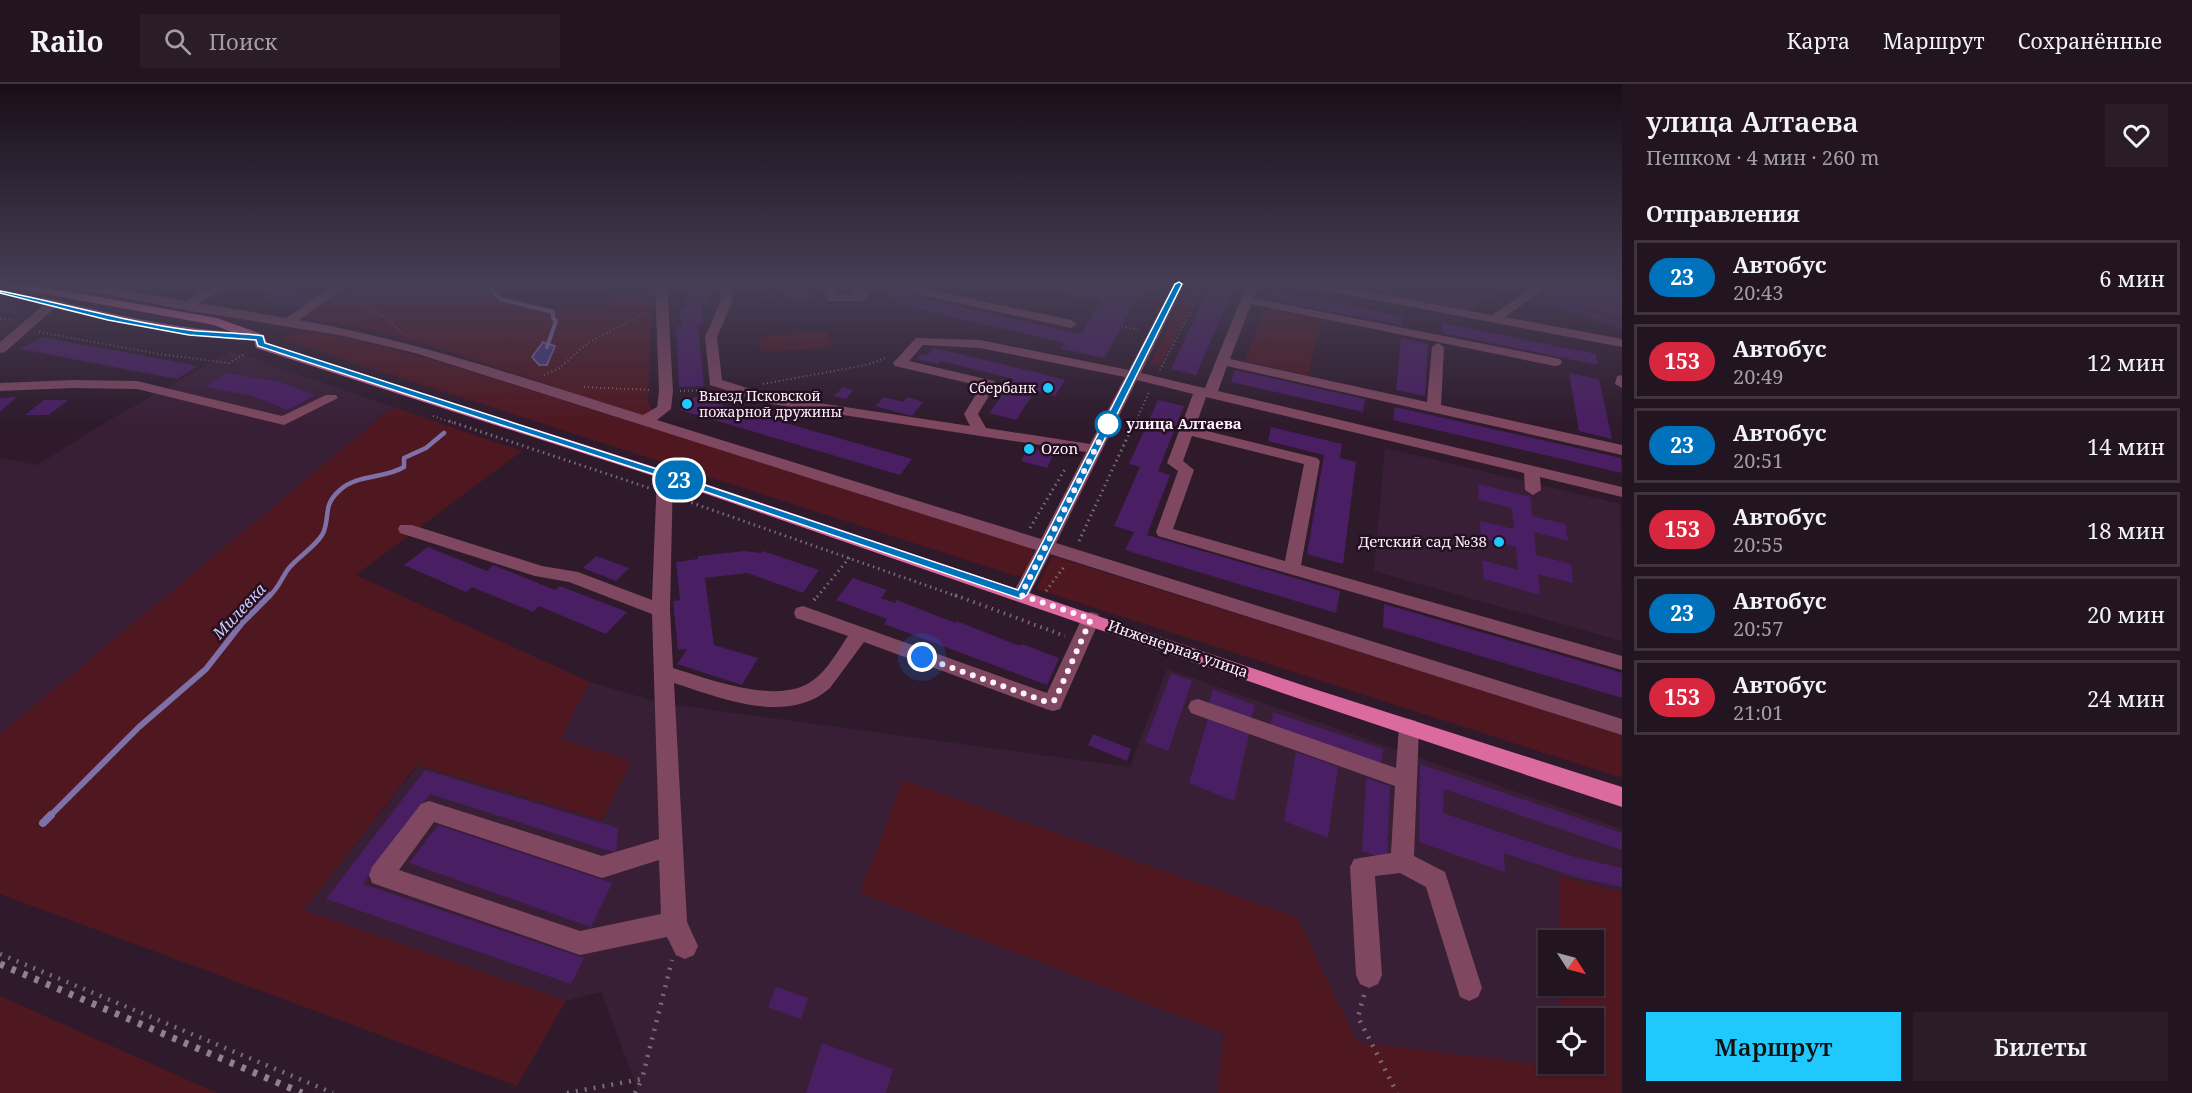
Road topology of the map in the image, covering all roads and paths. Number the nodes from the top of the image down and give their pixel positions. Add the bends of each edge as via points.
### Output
1 (21, 331) edge
2 (34, 331) edge
3 (184, 331) edge
4 (196, 331) edge
5 (238, 331) edge
6 (339, 331) edge
7 (400, 331) edge
8 (611, 331) edge
9 (663, 331) edge
10 (714, 331) edge
11 (1155, 331) edge
12 (1180, 331) edge
13 (1235, 331) edge
14 (1401, 331) edge
15 (1562, 331) edge
16 (189, 332) junction
17 (403, 334) dead end
18 (260, 341) junction
19 (1622, 343) edge
20 (1438, 347) dead end
21 (0, 349) edge
22 (913, 349) junction
23 (1223, 361) junction
24 (1555, 362) dead end
25 (1132, 375) junction
26 (538, 376) dead end
27 (1622, 379) edge
28 (1155, 380) junction
29 (1622, 384) edge
30 (577, 386) dead end
31 (0, 387) edge
32 (735, 389) junction
33 (666, 391) junction
34 (1205, 392) junction
35 (332, 398) dead end
36 (1434, 408) junction
37 (427, 414) dead end
38 (646, 420) junction
39 (1187, 430) junction
40 (981, 432) junction
41 (1079, 447) junction
42 (1095, 449) junction
43 (1622, 450) edge
44 (1532, 470) junction
45 (665, 484) junction
46 (1533, 490) dead end
47 (1622, 492) edge
48 (406, 529) dead end
49 (1028, 532) dead end
50 (1046, 548) junction
51 (1072, 556) junction
52 (851, 557) junction
53 (1292, 569) junction
54 (1030, 598) junction
55 (661, 610) junction
56 (803, 613) joint
57 (1091, 619) junction
58 (860, 634) junction
59 (1080, 642) junction
60 (1622, 663) edge
61 (665, 673) junction
62 (1198, 707) dead end
63 (1409, 727) junction
64 (1622, 727) edge
65 (1406, 781) junction
66 (1622, 797) edge
67 (672, 845) junction
68 (1402, 862) junction
69 (674, 924) junction
70 (685, 946) joint
71 (0, 954) edge
72 (1369, 975) joint
73 (1470, 988) dead end
74 (642, 1079) junction
75 (333, 1093) edge
76 (567, 1093) edge
77 (635, 1093) edge
78 (1397, 1093) edge

1 - 21 street
2 - 18 path via 229,363
3 - 16 main road, Инженерная улица
4 - 16 main road
5 - 18 main road, Инженерная улица
6 - 38 street via 419,350
7 - 17 path
8 - 26 path via 589,342 558,369
9 - 33 street
10 - 32 street via 715,382
11 - 25 street
12 - 28 path
13 - 23 street
14 - 24 street
15 - 19 street
16 - 18 main road, Инженерная улица
18 - 45 main road, Инженерная улица
20 - 36 street
22 - 25 street via 920,340 980,344
22 - 32 path via 866,365
22 - 40 street via 900,363 990,384 970,414
23 - 34 street
23 - 36 street
25 - 28 street
25 - 42 street
27 - 29 street
28 - 34 street
28 - 51 path
30 - 33 path
31 - 35 street via 137,385 284,422
32 - 33 path
32 - 40 street via 771,400
33 - 38 street via 664,409
34 - 39 street
34 - 44 street
36 - 43 street
37 - 45 path
38 - 50 street
39 - 53 street via 1312,461
39 - 53 street via 1175,464 1186,470 1164,532
40 - 41 street
41 - 42 street
41 - 49 path
42 - 50 street
44 - 46 street
44 - 47 street
45 - 52 path
45 - 54 main road, Инженерная улица
45 - 55 street
48 - 55 street via 541,572 572,576
50 - 51 street
50 - 54 street
51 - 54 path
51 - 64 street
52 - 56 path
52 - 59 path
53 - 60 street
54 - 57 main road, Инженерная улица
55 - 61 street
56 - 58 street
57 - 59 street
57 - 63 main road, Инженерная улица
58 - 59 street via 1047,702 1053,702
58 - 61 street via 823,683 799,695 748,697
61 - 67 street
62 - 65 street
63 - 65 street
63 - 66 main road, Инженерная улица
65 - 68 street
67 - 69 street
67 - 69 street via 602,867 429,811 381,875 580,943
68 - 72 street via 1362,867
68 - 73 street via 1436,880
69 - 70 street
70 - 74 path via 670,962
71 - 75 path
72 - 78 path via 1358,1017
74 - 76 path
74 - 77 path

